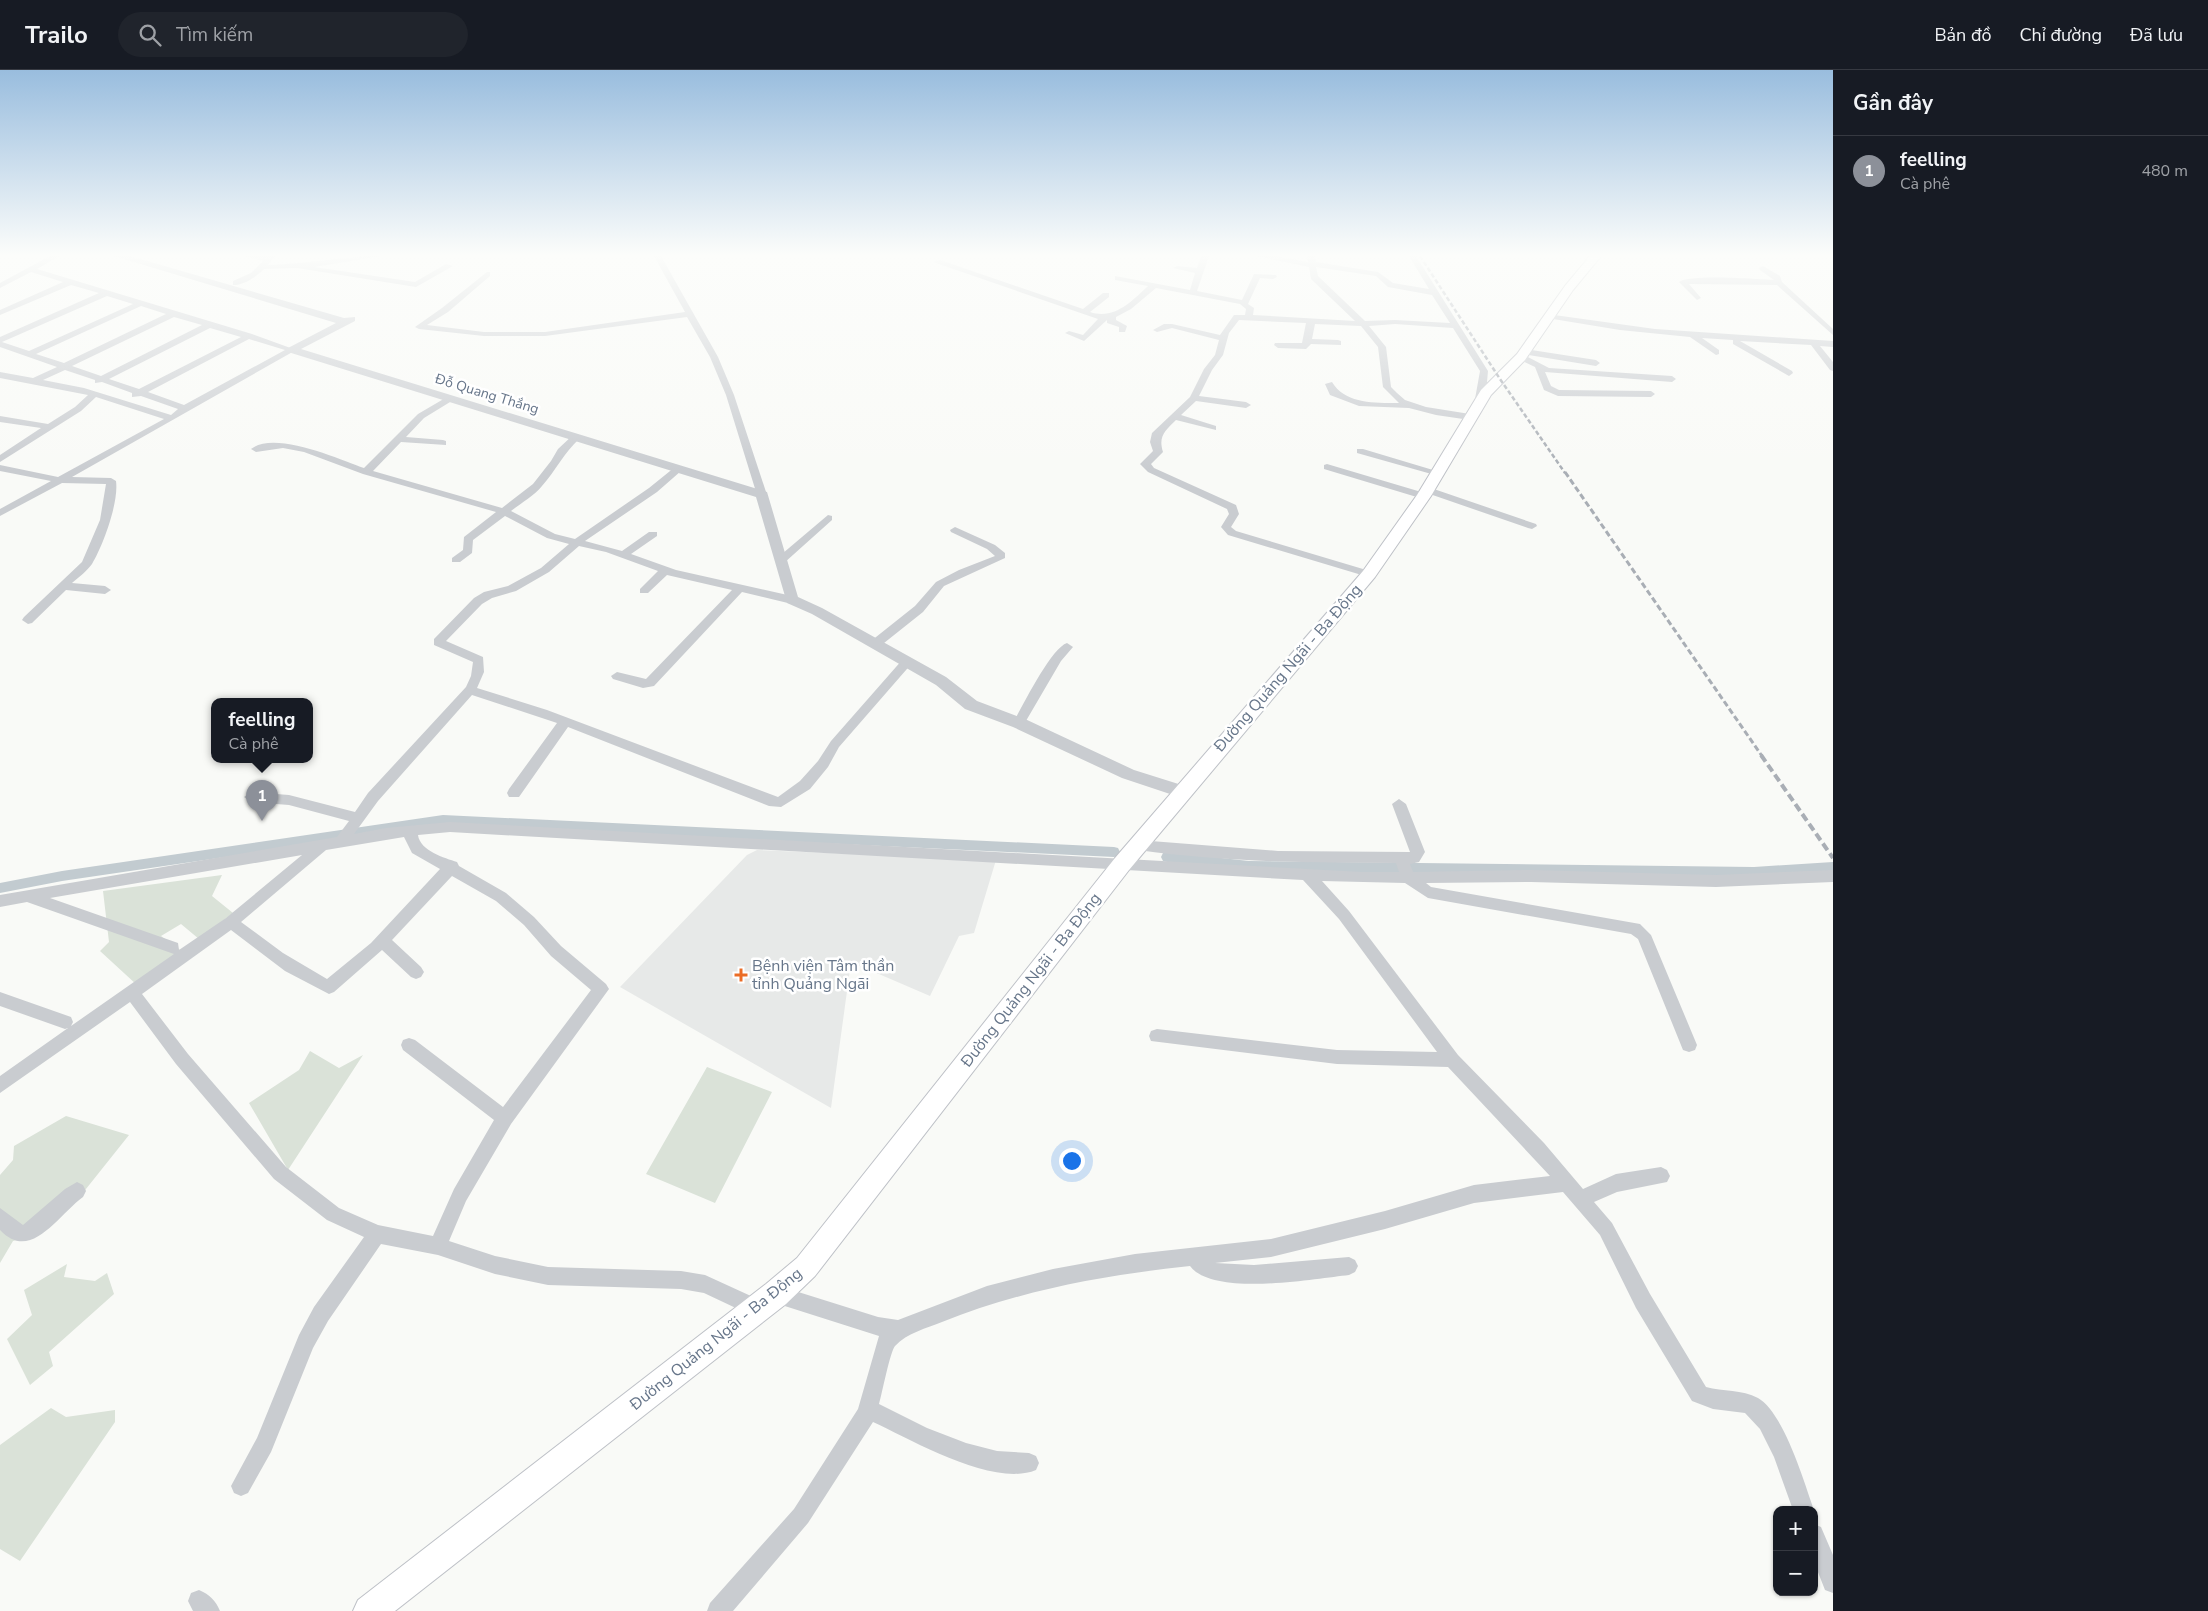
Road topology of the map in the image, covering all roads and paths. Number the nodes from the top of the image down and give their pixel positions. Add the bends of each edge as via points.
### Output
1 (27, 328) edge
2 (86, 328) edge
3 (143, 328) edge
4 (203, 328) edge
5 (220, 328) edge
6 (333, 328) edge
7 (435, 328) edge
8 (589, 328) edge
9 (697, 328) edge
10 (1095, 328) edge
11 (1162, 328) edge
12 (1180, 328) edge
13 (1230, 328) edge
14 (1310, 328) edge
15 (1366, 328) edge
16 (1457, 328) edge
17 (1544, 328) edge
18 (1620, 328) edge
19 (1157, 330) dead end
20 (1069, 333) dead end
21 (1691, 334) junction
22 (250, 336) junction
23 (1223, 338) junction
24 (1727, 338) junction
25 (0, 340) edge
26 (1307, 341) junction
27 (1814, 343) junction
28 (0, 344) edge
29 (1338, 344) dead end
30 (1833, 344) edge
31 (1278, 345) dead end
32 (292, 350) junction
33 (1716, 352) dead end
34 (29, 354) junction
35 (1528, 359) junction
36 (1596, 363) dead end
37 (63, 367) junction
38 (1833, 368) edge
39 (1789, 373) dead end
40 (0, 375) edge
41 (1672, 379) dead end
42 (102, 380) junction
43 (35, 381) junction
44 (1329, 384) dead end
45 (80, 390) junction
46 (139, 393) junction
47 (94, 394) junction
48 (1651, 394) dead end
49 (450, 398) junction
50 (1194, 398) junction
51 (121, 402) junction
52 (1246, 405) dead end
53 (1411, 406) junction
54 (185, 408) junction
55 (1475, 411) junction
56 (1174, 416) junction
57 (172, 418) junction
58 (0, 419) edge
59 (50, 427) junction
60 (1213, 428) dead end
61 (576, 437) junction
62 (396, 439) junction
63 (443, 443) dead end
64 (256, 449) dead end
65 (1360, 451) dead end
66 (0, 459) edge
67 (1327, 466) dead end
68 (0, 468) edge
69 (678, 469) junction
70 (366, 472) junction
71 (60, 480) junction
72 (1430, 486) junction
73 (762, 495) junction
74 (505, 512) junction
75 (0, 513) edge
76 (828, 518) dead end
77 (1532, 526) dead end
78 (955, 530) dead end
79 (653, 534) dead end
80 (578, 543) junction
81 (622, 556) junction
82 (456, 560) dead end
83 (780, 561) junction
84 (665, 571) junction
85 (1370, 574) junction
86 (63, 586) junction
87 (739, 589) junction
88 (106, 590) dead end
89 (644, 591) dead end
90 (792, 600) junction
91 (28, 620) dead end
92 (875, 644) junction
93 (1067, 647) dead end
94 (907, 662) junction
95 (617, 676) dead end
96 (470, 690) junction
97 (564, 723) junction
98 (1019, 723) junction
99 (1182, 792) junction
100 (514, 793) dead end
101 (251, 797) dead end
102 (1399, 804) dead end
103 (356, 821) junction
104 (411, 830) junction
105 (343, 840) junction
106 (324, 845) junction
107 (1138, 845) junction
108 (1122, 864) junction
109 (452, 866) junction
110 (1405, 868) junction
111 (1308, 876) junction
112 (1827, 876) edge
113 (1833, 888) edge
114 (27, 896) junction
115 (0, 901) edge
116 (231, 922) junction
117 (382, 941) junction
118 (172, 948) dead end
119 (416, 972) dead end
120 (132, 993) junction
121 (0, 999) edge
122 (64, 1022) dead end
123 (1157, 1036) dead end
124 (409, 1045) dead end
125 (1689, 1045) dead end
126 (1452, 1060) junction
127 (0, 1085) edge
128 (505, 1118) junction
129 (1660, 1176) dead end
130 (1567, 1183) junction
131 (77, 1191) dead end
132 (1581, 1199) junction
133 (0, 1217) edge
134 (377, 1234) junction
135 (438, 1246) junction
136 (1194, 1256) junction
137 (1349, 1266) dead end
138 (776, 1294) junction
139 (757, 1309) junction
140 (900, 1330) junction
141 (867, 1413) junction
142 (1029, 1463) dead end
143 (241, 1486) dead end
144 (1802, 1506) edge
145 (1818, 1544) edge
146 (1833, 1582) edge
147 (369, 1611) edge
148 (718, 1611) edge

1 - 25 street
2 - 34 street
3 - 37 street
4 - 42 street
5 - 22 street, Đỗ Quang Thắng
6 - 32 street
7 - 8 street via 484,334 545,334
9 - 73 street via 730,395
10 - 20 street via 1084,338
11 - 19 street
12 - 23 street
13 - 23 street
14 - 26 street
15 - 53 street via 1385,352 1390,393
16 - 55 street via 1485,375
17 - 35 main road, Đường Quảng Ngãi - Ba Động
18 - 21 street
21 - 24 street
21 - 33 street
22 - 32 street, Đỗ Quang Thắng
22 - 46 street
23 - 50 street via 1219,355
24 - 27 street
24 - 39 street
26 - 29 street
26 - 31 street via 1304,347
27 - 30 street
27 - 38 street
28 - 34 street
32 - 49 street, Đỗ Quang Thắng
32 - 54 street
34 - 37 street
35 - 36 street
35 - 41 street via 1575,373
35 - 48 street via 1547,388 1558,393
35 - 55 main road, Đường Quảng Ngãi - Ba Động via 1486,393
37 - 42 street
37 - 43 street
40 - 43 street
42 - 45 street
42 - 46 street
43 - 45 street
44 - 53 street via 1333,393 1346,400
45 - 47 street
46 - 51 street
46 - 54 street
47 - 51 street
47 - 59 street
49 - 61 street, Đỗ Quang Thắng
49 - 62 street via 420,416
50 - 52 street
50 - 56 street
51 - 57 street
53 - 55 street
54 - 57 street
55 - 72 main road, Đường Quảng Ngãi - Ba Động
56 - 60 street
56 - 85 street via 1158,433 1155,442 1158,452 1146,466 1232,507 1234,514 1226,528 1232,533
57 - 71 street
58 - 59 street
59 - 66 street
61 - 69 street, Đỗ Quang Thắng
61 - 74 street via 560,451 556,462 537,486
62 - 63 street
62 - 70 street
64 - 70 street via 294,447
65 - 72 street
67 - 72 street
68 - 71 street
69 - 73 street, Đỗ Quang Thắng
69 - 80 street
70 - 74 street
71 - 75 street
71 - 86 street via 111,481 112,488 105,520 87,563
72 - 77 street
72 - 85 main road, Đường Quảng Ngãi - Ba Động
73 - 83 street
74 - 80 street via 551,536
74 - 82 street via 468,539 468,551
76 - 83 street
78 - 92 street via 990,547 1001,555 1000,558 940,584 919,609
79 - 81 street
80 - 81 street
80 - 96 street via 537,575 512,589 478,600 438,642 479,660 480,668
81 - 84 street
83 - 90 street
84 - 87 street
84 - 89 street
85 - 99 main road, Đường Quảng Ngãi - Ba Động
86 - 88 street
86 - 91 street
87 - 90 street
87 - 95 street via 650,682 643,684
90 - 92 street
92 - 94 street
93 - 98 street via 1057,658
94 - 97 street via 805,785 782,802 774,802
94 - 98 street via 941,681 971,705
96 - 97 street
96 - 103 street via 373,797
97 - 100 street
98 - 99 street via 1128,774
99 - 107 main road, Đường Quảng Ngãi - Ba Động
101 - 103 street via 289,800
102 - 110 street via 1418,852
103 - 105 street
104 - 105 street
104 - 108 street via 459,827
104 - 109 street via 411,839 417,849
105 - 106 street
106 - 114 street
106 - 116 street
107 - 108 main road, Đường Quảng Ngãi - Ba Động
107 - 110 street
108 - 111 street
108 - 138 main road, Đường Quảng Ngãi - Ba Động via 806,1267
109 - 117 street
109 - 128 street via 501,896 556,951 601,989
110 - 111 street
110 - 112 street via 1531,876 1716,881
110 - 125 street via 1428,892 1635,928 1644,935
111 - 126 street via 1344,915
112 - 113 street
114 - 115 street
114 - 118 street
116 - 117 street via 295,971 329,987
116 - 120 street
117 - 119 street
120 - 127 street
120 - 134 street via 182,1060 280,1173 333,1214
121 - 122 street
123 - 126 street via 1336,1057
124 - 128 street
126 - 130 street
128 - 135 street via 460,1195
129 - 132 street via 1616,1183
130 - 132 street
130 - 136 street via 1474,1194 1271,1248
131 - 133 street via 26,1234 17,1234
132 - 144 street via 1613,1240 1644,1301 1699,1394 1711,1400 1752,1405 1769,1421
134 - 135 street
134 - 143 street via 321,1314 306,1342 264,1445
135 - 139 street via 495,1265 548,1276 681,1280 705,1284
136 - 137 street via 1202,1267 1216,1273 1265,1274
136 - 140 street via 1135,1262 1053,1278 987,1295
138 - 139 main road, Đường Quảng Ngãi - Ba Động
138 - 140 street
139 - 147 main road, Đường Quảng Ngãi - Ba Động
140 - 141 street via 886,1341
141 - 142 street via 871,1410 930,1440 981,1459 998,1463
141 - 148 street via 801,1516
145 - 146 street

